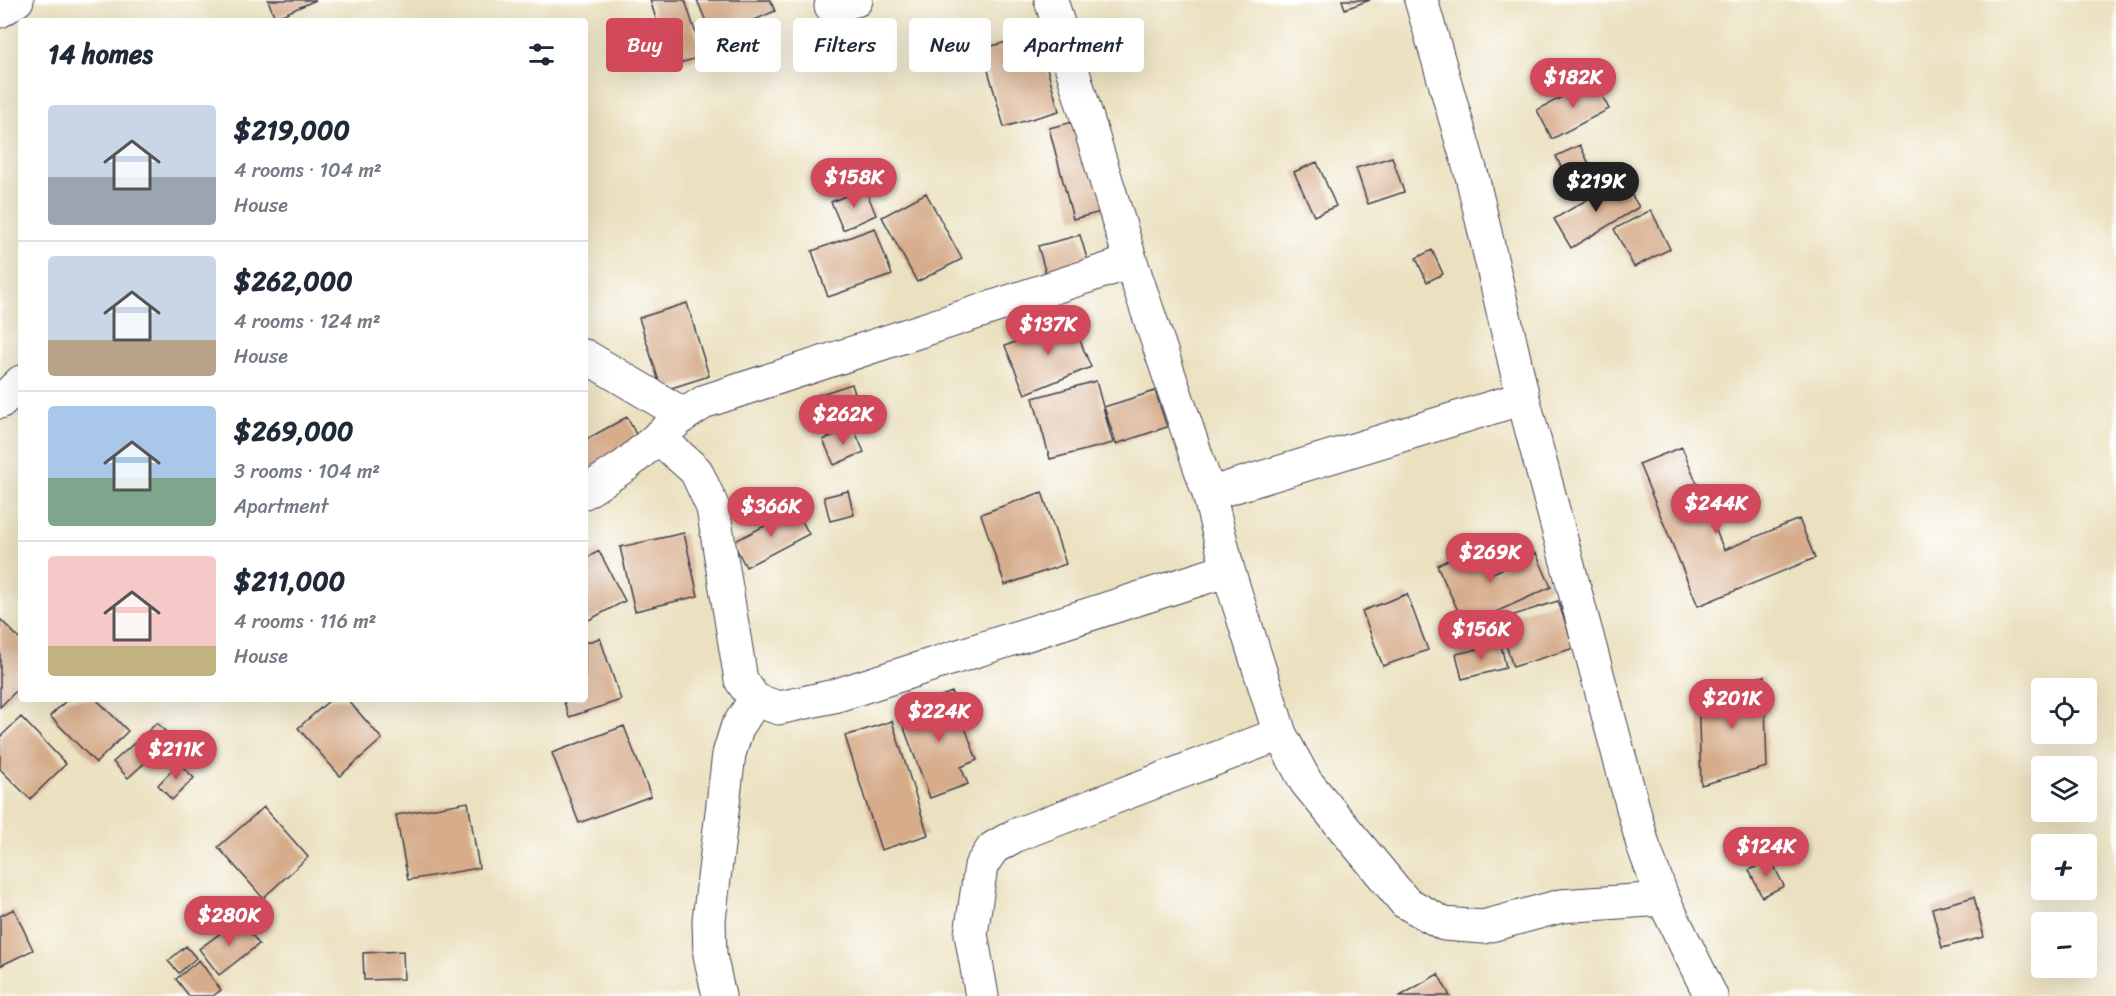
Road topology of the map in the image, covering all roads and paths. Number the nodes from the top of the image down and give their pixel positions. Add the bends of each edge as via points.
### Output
1 (17, 0) edge
2 (1051, 0) edge
3 (1421, 0) edge
4 (0, 11) edge
5 (1131, 262) junction
6 (588, 358) edge
7 (18, 385) edge
8 (1523, 398) junction
9 (0, 402) edge
10 (684, 415) junction
11 (658, 437) junction
12 (588, 490) edge
13 (1209, 494) junction
14 (1228, 570) junction
15 (755, 700) junction
16 (1280, 734) junction
17 (1664, 899) junction
18 (719, 996) edge
19 (982, 996) edge
20 (1711, 996) edge

1 - 4 street
2 - 5 street
3 - 8 street via 1472,176
5 - 10 street via 706,401
5 - 13 street
6 - 10 street
7 - 9 street
8 - 13 street
8 - 17 street via 1643,845
10 - 11 street
11 - 12 street
11 - 15 street via 696,471 713,508 741,680
13 - 14 street
14 - 15 street via 834,696 779,708
14 - 16 street
15 - 18 street via 737,728 729,754 709,920 710,955
16 - 17 street via 1306,782 1405,902 1444,924 1483,927 1561,906
16 - 19 street via 1016,835 993,848 981,866 971,934
17 - 20 street

